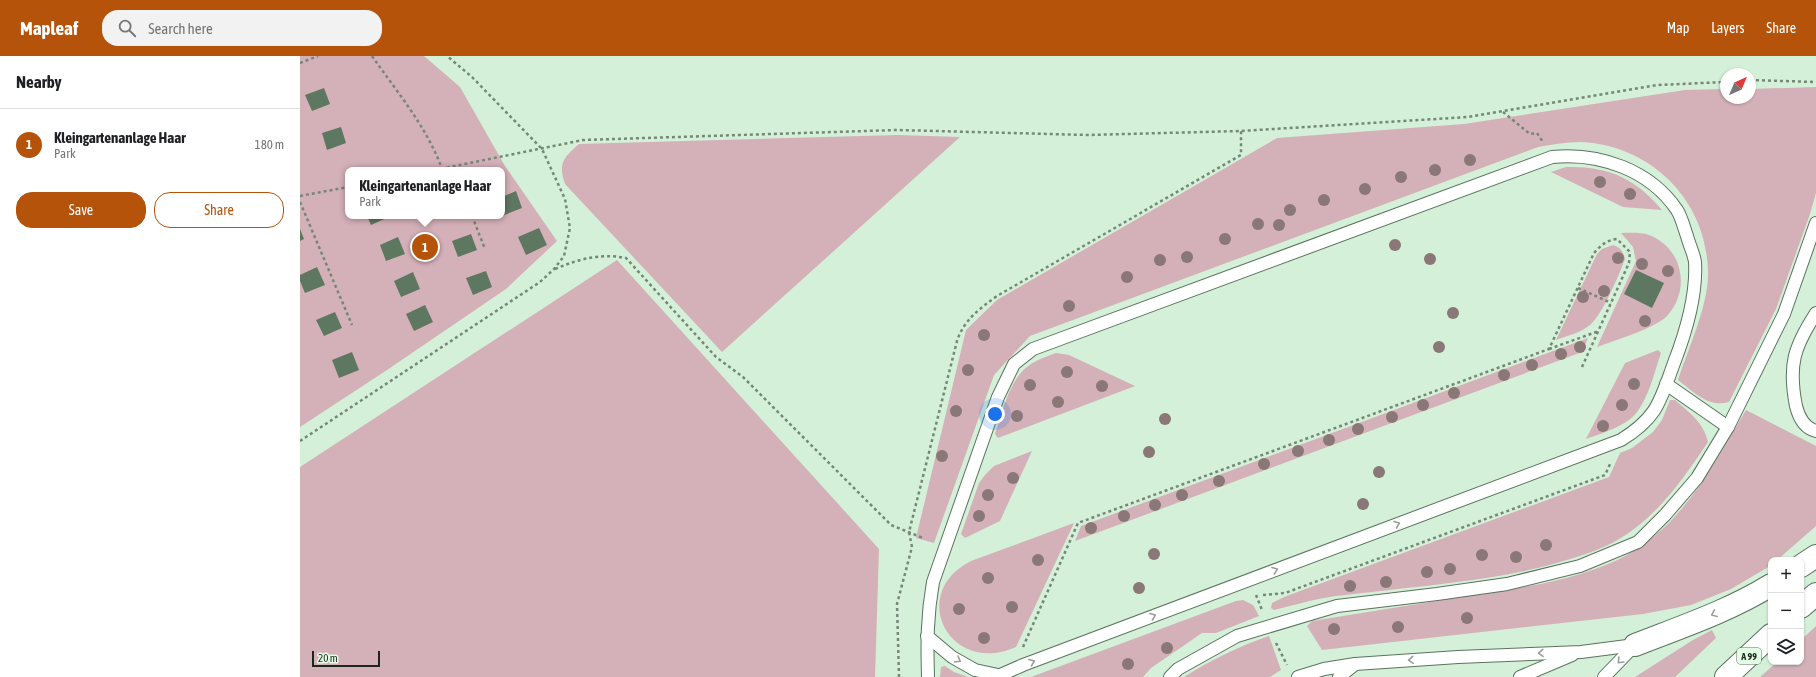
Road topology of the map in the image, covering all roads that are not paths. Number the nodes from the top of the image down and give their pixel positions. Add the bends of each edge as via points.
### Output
1 (1816, 223) edge
2 (1816, 313) edge
3 (1666, 384) junction
4 (1728, 427) junction
5 (1816, 431) edge
6 (1816, 556) edge
7 (1804, 564) edge
8 (1768, 587) edge
9 (1816, 594) edge
10 (1804, 605) edge
11 (927, 636) junction
12 (1768, 638) edge
13 (1635, 645) junction
14 (1581, 652) junction
15 (1355, 664) junction
16 (997, 676) edge
17 (928, 677) edge
18 (1170, 677) edge
19 (1298, 677) edge
20 (1339, 677) edge
21 (1520, 677) edge
22 (1604, 677) edge
23 (1726, 677) edge

1 - 4 lane via 1784,314
2 - 5 lane via 1802,335 1794,360 1792,383 1799,417 1809,429
3 - 4 lane
3 - 11 lane via 1680,348 1695,288 1695,260 1678,212 1664,194 1631,170 1588,157 1552,157 1033,349 1014,364 998,397 933,582
16 -> 3 lane via 1621,440 1649,419 1658,406
4 - 18 lane via 1697,478 1665,515 1632,545 1580,566 1507,584 1337,606 1238,636 1178,669
6 - 7 highway
8 -> 13 highway via 1750,598
9 - 10 highway
11 -> 16 lane via 952,657 975,670
11 - 17 lane
12 - 23 highway, A 99
13 - 14 lane
13 -> 22 lane
14 -> 15 lane
14 - 21 lane
15 - 19 lane via 1324,669
15 - 20 lane

